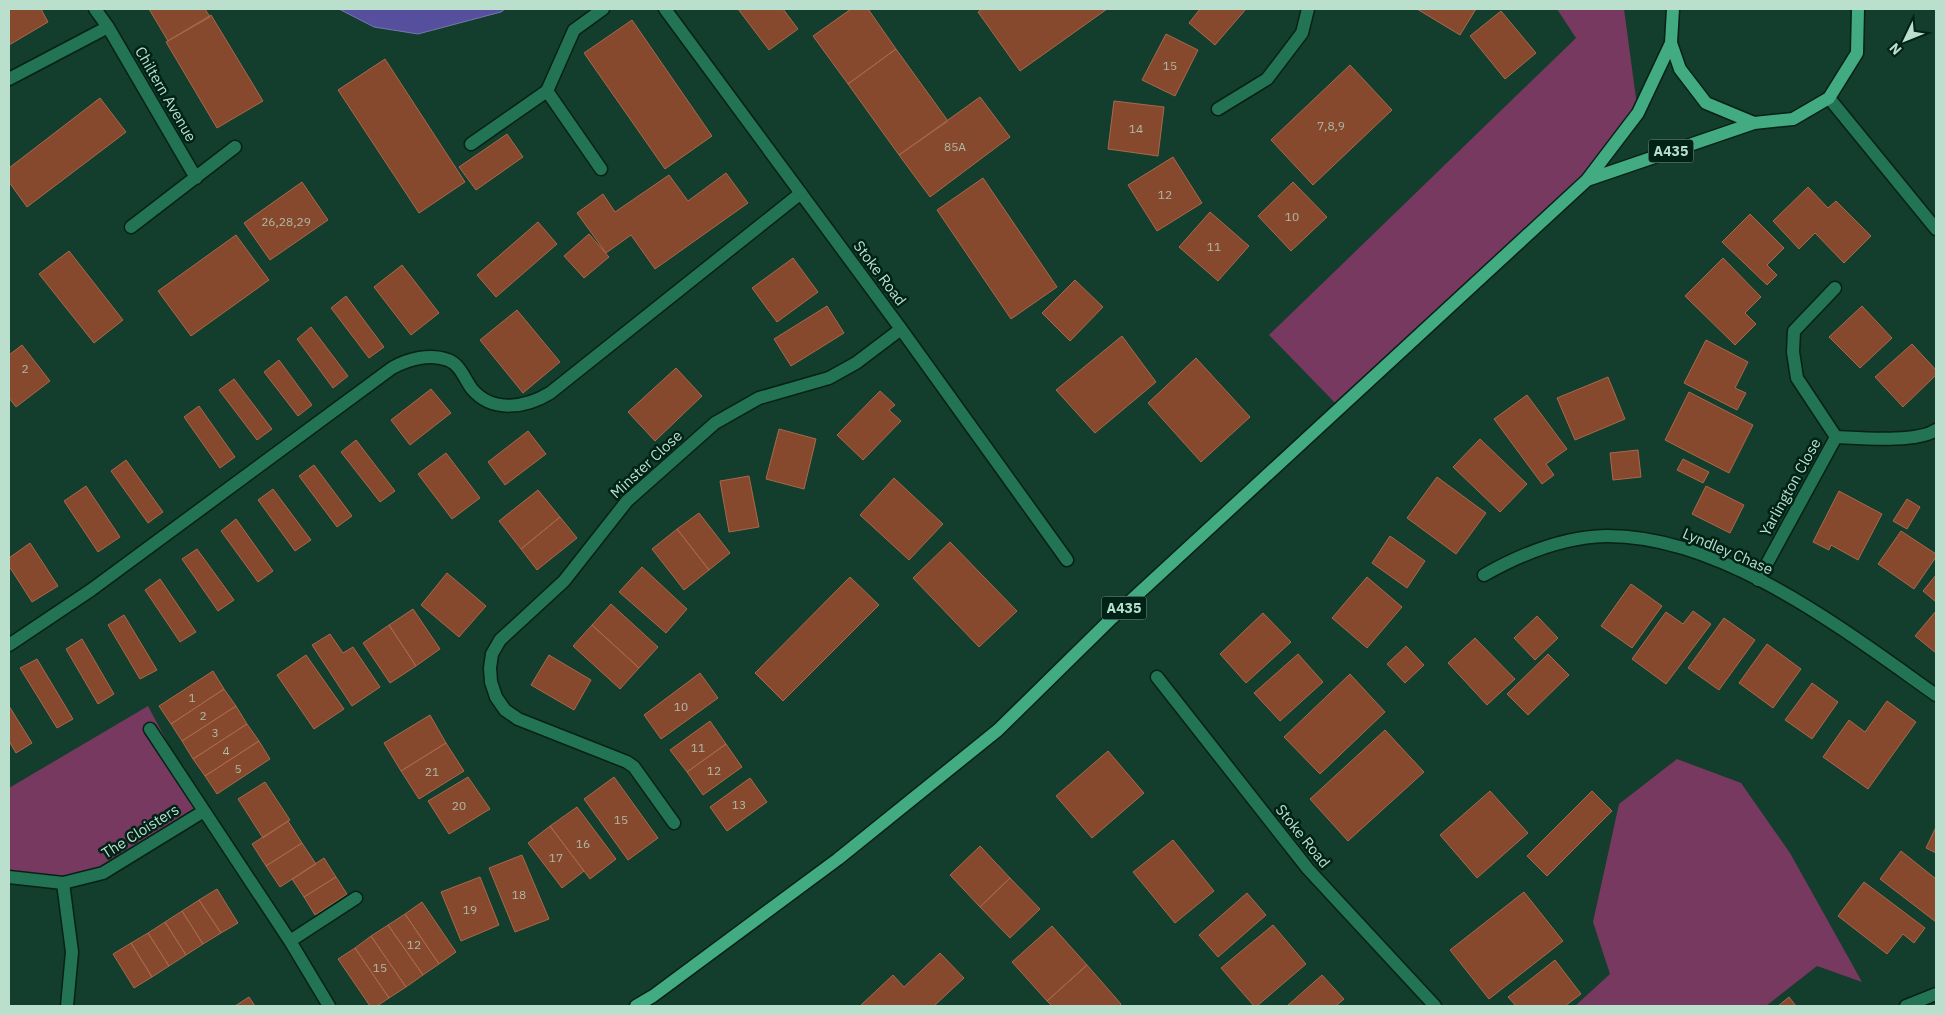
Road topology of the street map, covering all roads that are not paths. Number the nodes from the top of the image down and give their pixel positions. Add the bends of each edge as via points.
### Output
1 (95, 9) edge
2 (603, 9) edge
3 (665, 9) edge
4 (1308, 9) edge
5 (1673, 9) edge
6 (1857, 9) edge
7 (108, 27) junction
8 (1671, 43) junction
9 (9, 79) edge
10 (547, 91) junction
11 (1829, 98) junction
12 (1218, 109) dead end
13 (1754, 123) junction
14 (471, 144) dead end
15 (235, 147) dead end
16 (601, 170) dead end
17 (196, 178) junction
18 (1588, 180) junction
19 (801, 193) junction
20 (130, 227) dead end
21 (1936, 229) edge
22 (1835, 288) dead end
23 (901, 329) junction
24 (1936, 430) edge
25 (1836, 437) junction
26 (1067, 560) dead end
27 (1484, 575) dead end
28 (1758, 580) junction
29 (9, 645) edge
30 (1157, 677) dead end
31 (1936, 695) edge
32 (150, 729) dead end
33 (204, 811) junction
34 (674, 822) dead end
35 (9, 877) edge
36 (62, 883) junction
37 (356, 898) dead end
38 (290, 941) junction
39 (1936, 994) edge
40 (67, 1006) edge
41 (329, 1006) edge
42 (636, 1006) edge
43 (1435, 1006) edge
44 (1906, 1006) edge

1 - 7 street, Chiltern Avenue
2 - 10 street via 574,30
3 - 19 street, Stoke Road
4 - 12 street via 1302,33 1267,79
5 - 8 main road
6 - 11 main road via 1857,53
7 - 9 street
7 - 17 street, Chiltern Avenue
8 - 13 main road via 1680,69 1706,103
8 - 18 main road, A435 via 1638,113
10 - 14 street
10 - 16 street
11 - 13 main road via 1793,119
11 - 21 street
13 - 18 main road, A435
15 - 17 street
17 - 20 street
18 - 42 main road, A435 via 1112,618 998,730 838,860
19 - 23 street, Stoke Road
19 - 29 street via 537,402 508,406 483,398 473,391 457,366 448,360 416,358 392,368 91,590
22 - 25 street, Yarlington Close via 1794,331 1793,352 1796,378
23 - 26 street, Stoke Road
23 - 34 street, Minster Close via 856,363 829,378 758,398 715,422 627,501 564,581 500,640 492,654 491,682 505,710 518,719 627,762
24 - 25 street, Yarlington Close via 1929,435 1877,439
25 - 28 street, Yarlington Close
27 - 28 street, Lyndley Chase via 1541,548 1604,536 1636,537 1667,543 1697,552
28 - 31 street, Lyndley Chase via 1833,622
30 - 43 street, Stoke Road via 1308,869
32 - 33 street, The Cloisters
33 - 36 street, The Cloisters via 104,872
33 - 38 street, The Cloisters
35 - 36 street, The Cloisters
36 - 40 street via 72,952
37 - 38 street
38 - 41 street, The Cloisters
39 - 44 street

